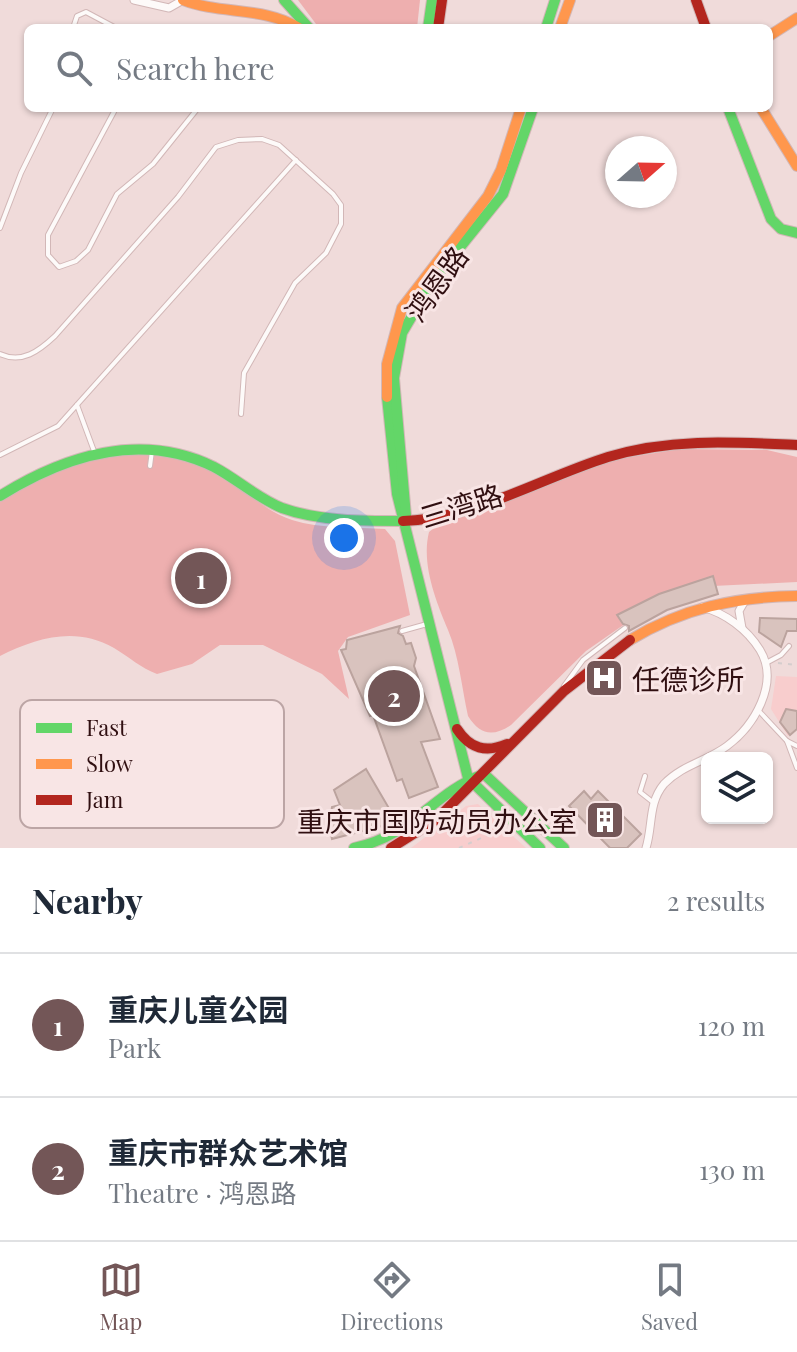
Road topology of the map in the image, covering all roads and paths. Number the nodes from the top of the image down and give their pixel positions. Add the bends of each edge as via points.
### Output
1 (134, 0) edge
2 (183, 0) edge
3 (284, 0) edge
4 (432, 0) edge
5 (442, 0) edge
6 (555, 0) edge
7 (570, 0) edge
8 (696, 0) edge
9 (797, 18) edge
10 (74, 24) edge
11 (108, 24) edge
12 (295, 24) edge
13 (306, 24) edge
14 (429, 24) edge
15 (439, 24) edge
16 (547, 24) edge
17 (561, 24) edge
18 (705, 24) edge
19 (773, 33) edge
20 (51, 112) edge
21 (114, 112) edge
22 (195, 112) edge
23 (520, 112) edge
24 (532, 112) edge
25 (730, 112) edge
26 (763, 112) edge
27 (296, 160) junction
28 (797, 166) edge
29 (0, 228) edge
30 (797, 233) edge
31 (0, 354) edge
32 (77, 405) junction
33 (241, 414) dead end
34 (797, 445) edge
35 (152, 449) junction
36 (94, 452) junction
37 (0, 455) edge
38 (150, 466) dead end
39 (0, 496) edge
40 (405, 522) junction
41 (748, 596) junction
42 (797, 596) edge
43 (697, 606) junction
44 (427, 624) junction
45 (625, 628) dead end
46 (743, 630) junction
47 (402, 631) dead end
48 (789, 646) dead end
49 (766, 663) junction
50 (556, 701) junction
51 (758, 709) junction
52 (452, 720) junction
53 (514, 740) junction
54 (787, 741) junction
55 (797, 746) edge
56 (498, 757) junction
57 (797, 768) edge
58 (484, 774) junction
59 (645, 776) dead end
60 (472, 782) junction
61 (501, 790) junction
62 (654, 803) junction
63 (507, 816) junction
64 (354, 848) edge
65 (391, 848) edge
66 (459, 848) edge
67 (540, 848) edge
68 (564, 848) edge
69 (646, 848) edge

1 - 2 street via 169,8
2 - 12 main road via 212,8 263,4
3 - 13 main road
4 - 14 main road
5 - 15 main road
6 - 16 main road
7 - 17 main road
8 - 18 main road
9 - 19 main road
10 - 11 lane via 86,12
20 - 29 lane
21 - 22 lane via 48,235 48,255 59,267 88,250 117,194 153,164
23 - 40 main road, 鸿恩路 via 488,196 417,286 393,331 387,409
24 - 40 main road, 鸿恩路 via 497,203 426,291 401,334 396,405 407,494
25 - 30 main road via 771,219 781,229
26 - 28 main road
27 - 31 lane via 262,139 216,147 55,336 21,358
27 - 32 lane
27 - 33 lane via 341,205 341,224 326,253 295,283 244,373
32 - 36 lane
32 - 37 lane via 58,426
34 - 40 main road, 三湾路 via 657,445 601,459 434,518
35 - 36 main road, 三湾路
35 - 38 lane
35 - 40 main road, 三湾路 via 204,462 295,513
36 - 39 main road, 三湾路 via 57,463
40 - 44 main road, 鸿恩路
41 - 42 main road
41 - 43 main road
41 - 46 street via 739,611
43 - 46 street
43 - 50 main road via 625,640
44 - 47 lane
44 - 52 main road, 鸿恩路
45 - 50 lane via 583,660
46 - 49 street
48 - 49 lane
49 - 51 street
50 - 53 main road
51 - 54 lane
51 - 62 street via 730,744 675,774
52 - 53 main road via 478,749 495,749
52 - 60 main road, 鸿恩路
53 - 56 main road
54 - 55 lane
54 - 57 lane
56 - 58 main road
56 - 61 main road via 494,773
58 - 60 main road
58 - 61 main road
59 - 62 lane via 640,792
60 - 63 main road
60 - 64 main road via 406,831
60 - 65 main road via 418,833
61 - 68 main road
62 - 69 street
63 - 66 path via 488,835
63 - 67 main road

